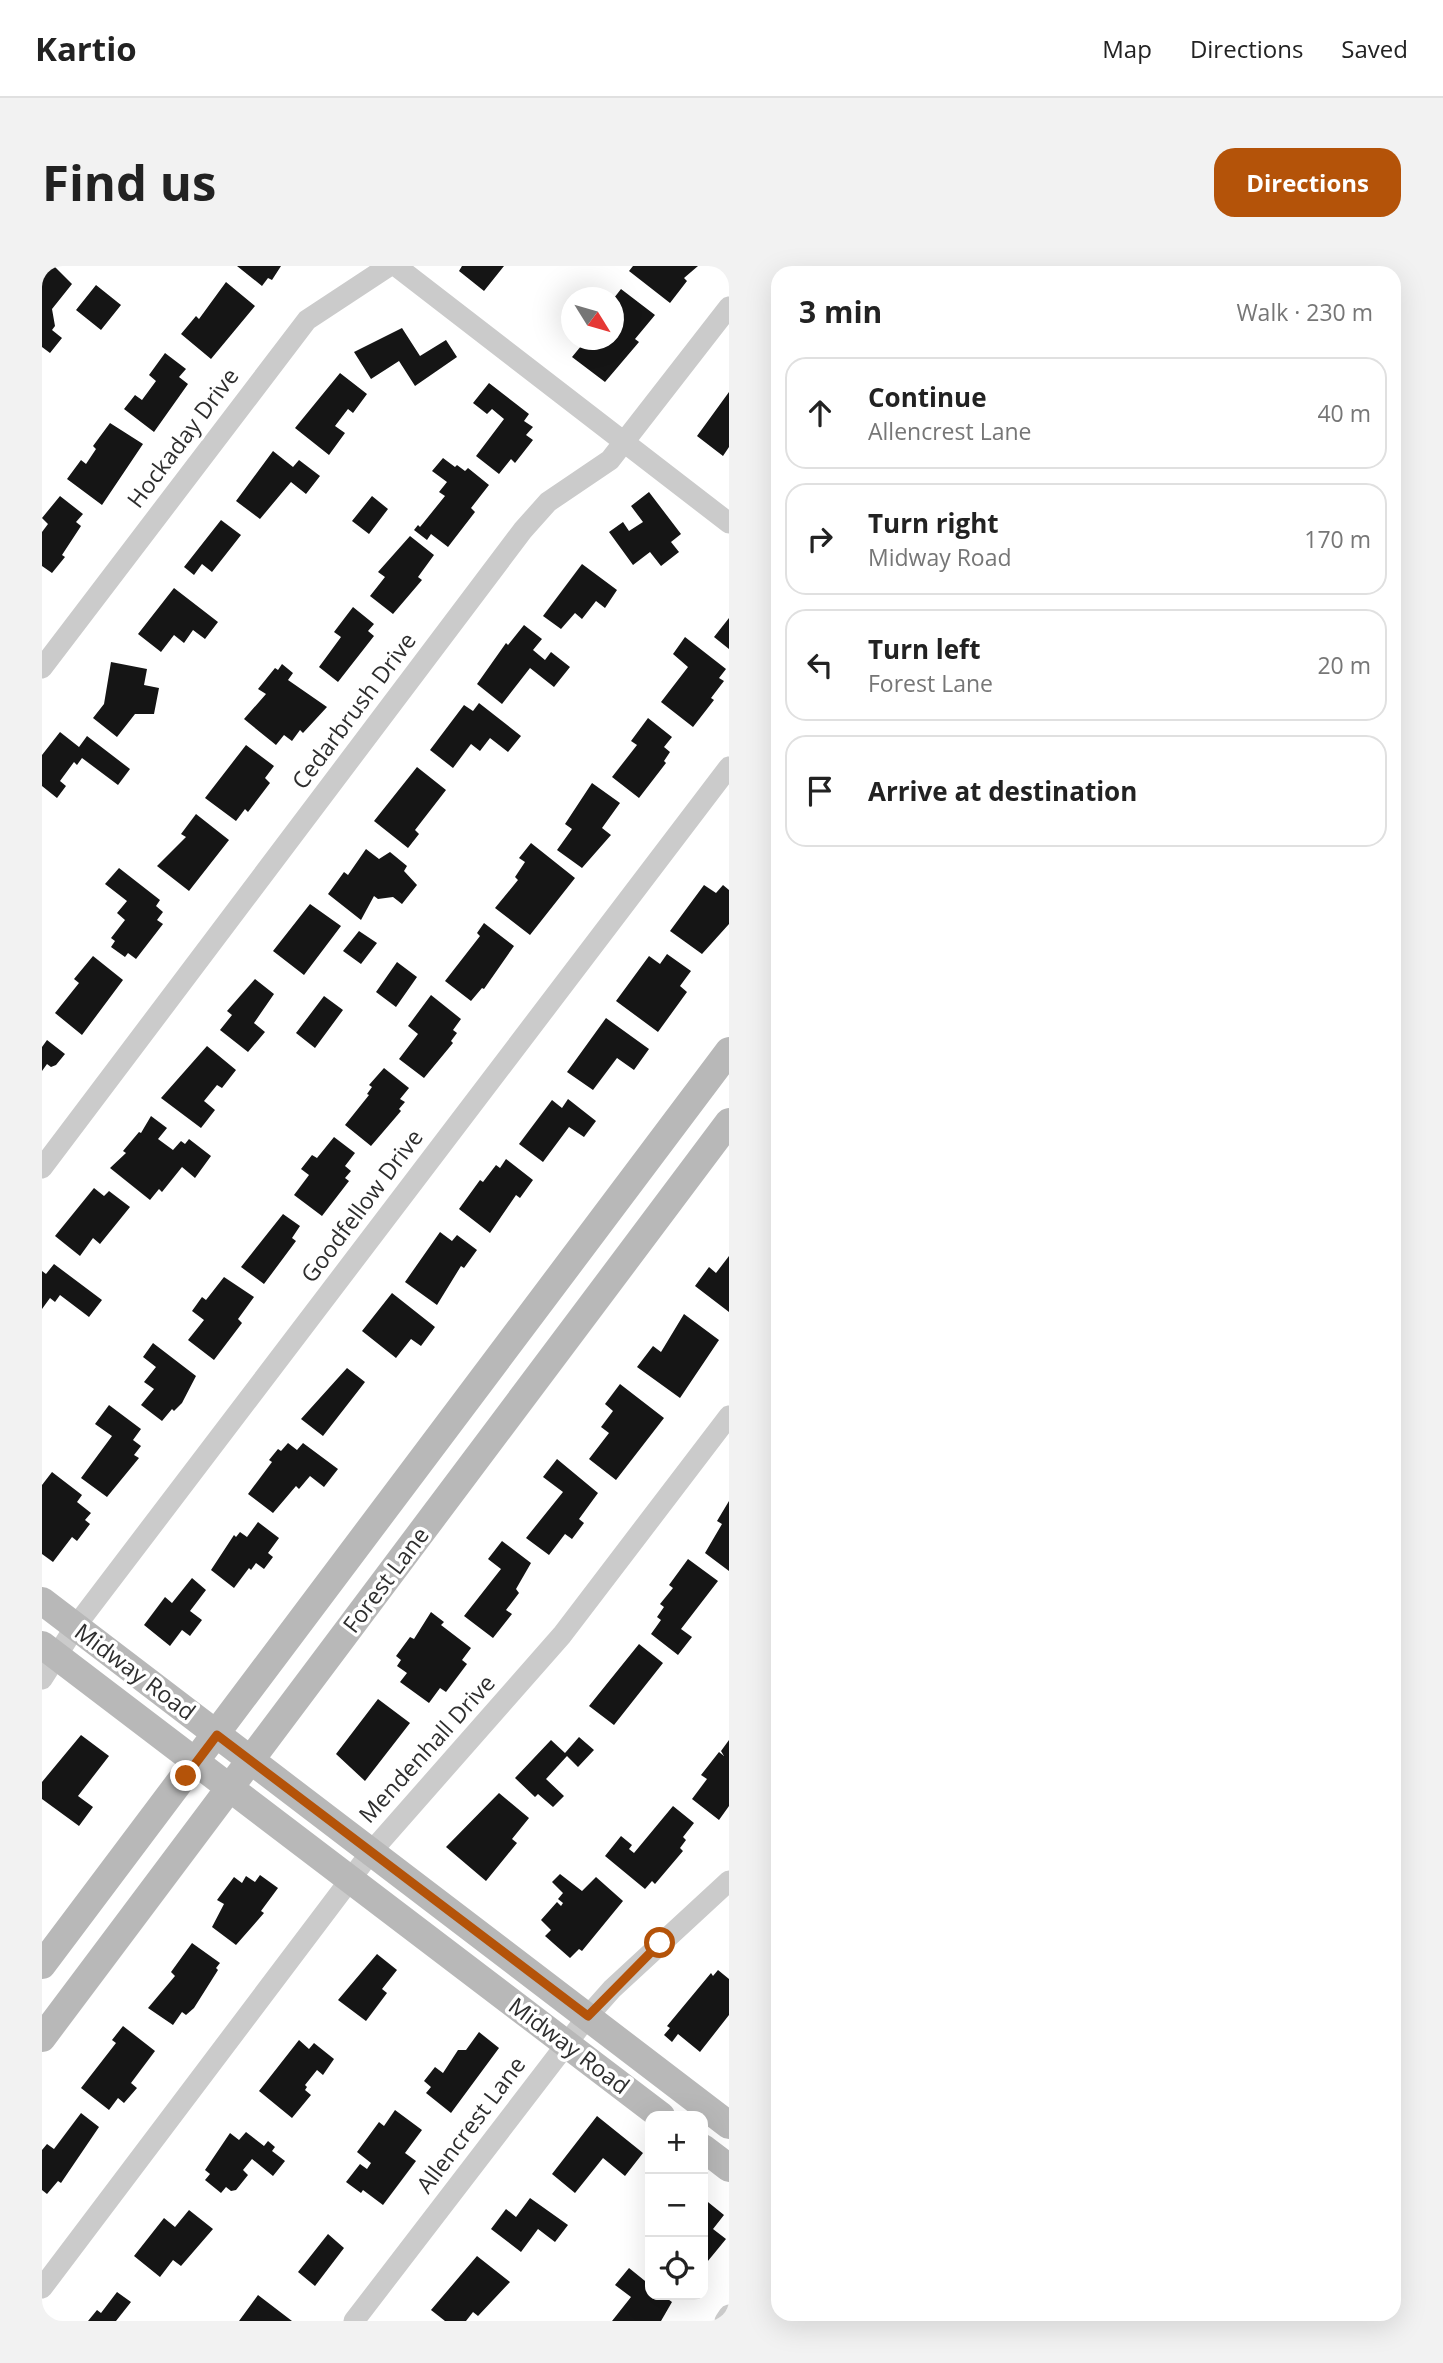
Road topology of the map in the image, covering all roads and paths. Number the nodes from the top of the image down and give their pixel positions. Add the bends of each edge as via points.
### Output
1 (389, 266) edge
2 (396, 266) edge
3 (729, 307) edge
4 (625, 444) junction
5 (729, 523) edge
6 (42, 667) edge
7 (729, 767) edge
8 (729, 1051) edge
9 (729, 1122) edge
10 (42, 1168) edge
11 (729, 1416) edge
12 (42, 1601) edge
13 (75, 1627) junction
14 (47, 1660) edge
15 (217, 1735) junction
16 (250, 1760) junction
17 (197, 1761) junction
18 (232, 1788) junction
19 (371, 1852) junction
20 (351, 1879) junction
21 (729, 1881) edge
22 (42, 1965) edge
23 (588, 2016) junction
24 (42, 2038) edge
25 (566, 2044) junction
26 (654, 2111) edge
27 (729, 2124) edge
28 (708, 2152) edge
29 (729, 2168) edge
30 (42, 2288) edge
31 (729, 2315) edge
32 (354, 2321) edge
33 (725, 2321) edge

1 - 6 street, Hockaday Drive via 307,320
2 - 4 street
3 - 4 street, Cedarbrush Drive
4 - 5 street
4 - 10 street, Cedarbrush Drive via 595,472 548,502 523,530
7 - 13 street, Goodfellow Drive
8 - 15 main road, Forest Lane
9 - 16 main road, Forest Lane
11 - 19 street, Mendenhall Drive via 562,1635
12 - 13 main road, Midway Road
13 - 14 street, Goodfellow Drive
13 - 15 main road, Midway Road
14 - 17 main road, Midway Road
15 - 16 main road, Midway Road
15 - 17 main road, Forest Lane
16 - 18 main road, Forest Lane
16 - 19 main road, Midway Road
17 - 18 main road, Midway Road
17 - 22 main road, Forest Lane
18 - 20 main road, Midway Road
18 - 24 main road, Forest Lane
19 - 20 street, Mendenhall Drive
19 - 23 main road, Midway Road
20 - 25 main road, Midway Road
20 - 30 street, Mendenhall Drive
21 - 23 street, Allencrest Lane
23 - 25 street, Allencrest Lane
23 - 27 main road, Midway Road
25 - 26 main road, Midway Road
25 - 32 street, Allencrest Lane
28 - 29 main road
31 - 33 street

